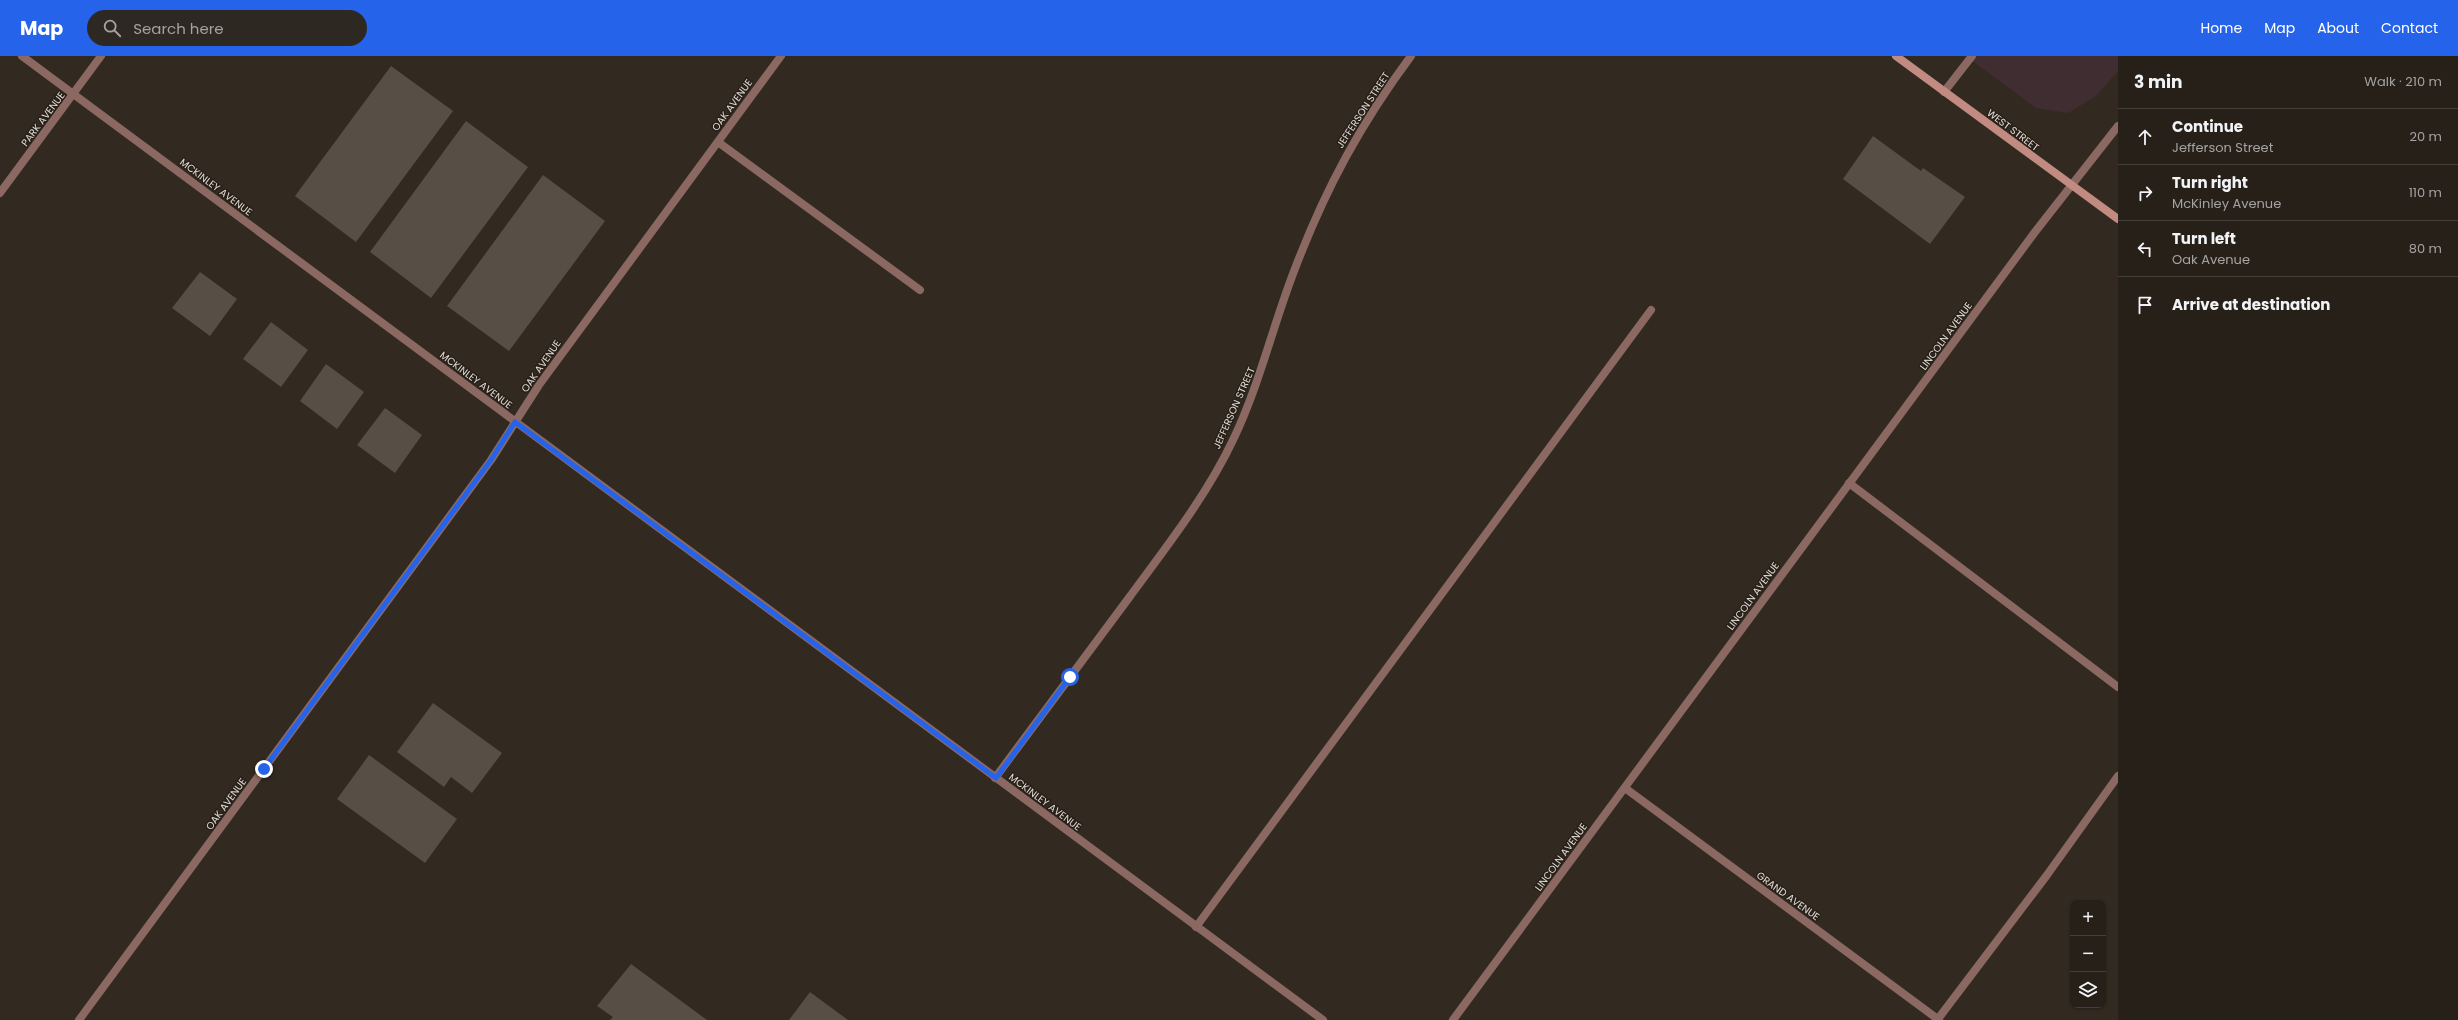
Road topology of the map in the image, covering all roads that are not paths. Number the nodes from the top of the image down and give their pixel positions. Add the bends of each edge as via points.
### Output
1 (22, 56) edge
2 (101, 56) edge
3 (781, 56) edge
4 (1411, 56) edge
5 (1896, 56) edge
6 (1972, 56) edge
7 (1944, 92) junction
8 (73, 94) junction
9 (2118, 126) edge
10 (718, 142) junction
11 (2071, 185) junction
12 (0, 193) edge
13 (2118, 219) edge
14 (920, 290) dead end
15 (1650, 310) dead end
16 (515, 422) junction
17 (1849, 483) junction
18 (2118, 687) edge
19 (2118, 776) edge
20 (996, 778) junction
21 (1625, 788) junction
22 (1196, 927) junction
23 (79, 1020) edge
24 (1323, 1020) edge
25 (1453, 1020) edge
26 (1938, 1020) edge

1 - 8 street, MCKINLEY AVENUE
2 - 8 street, PARK AVENUE
3 - 10 street, OAK AVENUE
4 - 20 street, JEFFERSON STREET via 1353,141 1324,196 1295,268 1263,368 1226,454 1204,492 1154,564
5 - 7 main road, WEST STREET
6 - 7 street
7 - 11 main road, WEST STREET
8 - 12 street, PARK AVENUE
8 - 16 street, MCKINLEY AVENUE
9 - 11 street, LINCOLN AVENUE
10 - 14 street
10 - 16 street, OAK AVENUE via 538,385
11 - 13 main road, WEST STREET
11 - 17 street, LINCOLN AVENUE
15 - 22 street
16 - 20 street, MCKINLEY AVENUE
16 - 23 street, OAK AVENUE via 491,460
17 - 18 street
17 - 21 street, LINCOLN AVENUE
19 - 26 street
20 - 22 street, MCKINLEY AVENUE
21 - 25 street, LINCOLN AVENUE
21 - 26 street, GRAND AVENUE
22 - 24 street, MCKINLEY AVENUE

